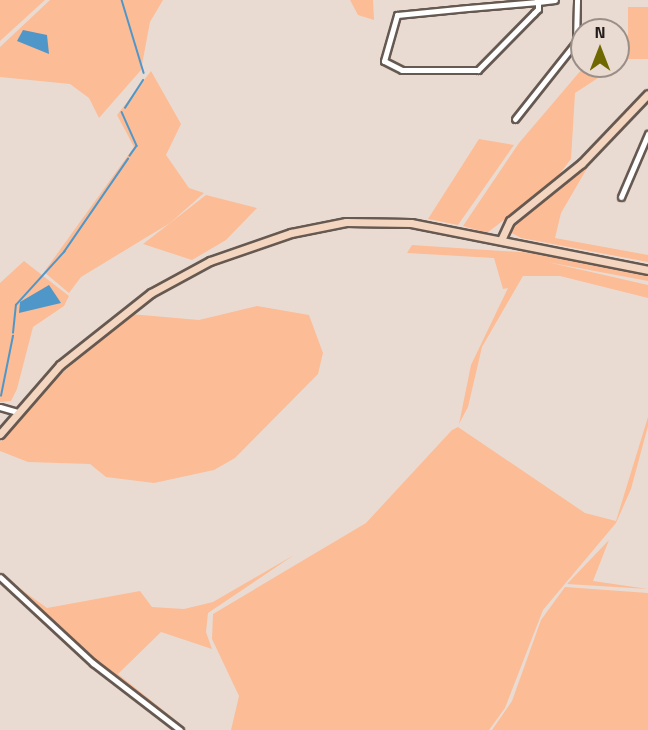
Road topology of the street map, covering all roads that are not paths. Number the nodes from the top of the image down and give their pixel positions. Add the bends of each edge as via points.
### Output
1 (555, 0) edge
2 (577, 0) edge
3 (537, 1) edge
4 (648, 94) edge
5 (515, 119) dead end
6 (648, 134) edge
7 (621, 197) dead end
8 (501, 240) junction
9 (648, 270) edge
10 (0, 407) edge
11 (18, 412) junction
12 (0, 434) edge
13 (0, 577) edge
14 (180, 730) edge

1 - 3 street
2 - 5 street via 576,42
3 - 3 street via 534,14 478,70 389,67 383,54 397,15
4 - 8 main road via 582,163 510,221
6 - 7 street
8 - 9 main road
8 - 11 main road via 436,226 378,221 271,239 210,261 152,293 60,365
10 - 11 street
11 - 12 main road
13 - 14 street via 86,657

